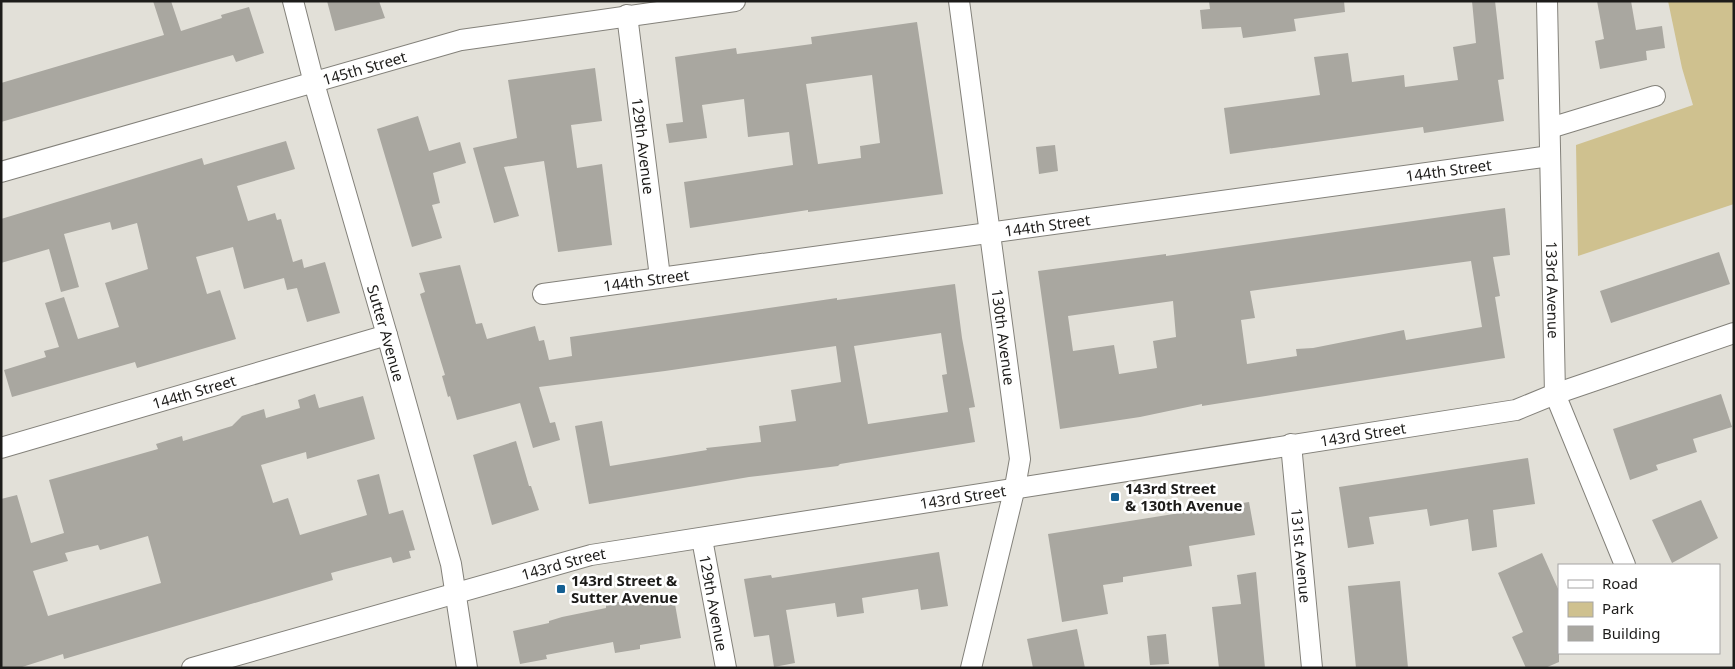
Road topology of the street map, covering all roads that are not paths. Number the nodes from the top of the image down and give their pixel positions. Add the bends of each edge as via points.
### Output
1 (293, 1) edge
2 (735, 1) edge
3 (959, 1) edge
4 (1547, 1) edge
5 (627, 15) junction
6 (314, 82) junction
7 (1655, 96) dead end
8 (1550, 128) junction
9 (1550, 156) junction
10 (1, 172) edge
11 (990, 233) junction
12 (660, 278) junction
13 (544, 294) dead end
14 (1734, 333) edge
15 (387, 335) junction
16 (1555, 394) junction
17 (1291, 444) junction
18 (1, 448) edge
19 (1015, 487) junction
20 (702, 538) junction
21 (1625, 564) edge
22 (454, 593) junction
23 (192, 668) edge
24 (468, 668) edge
25 (726, 668) edge
26 (971, 668) edge
27 (1312, 668) edge

1 - 6 street, Sutter Avenue
2 - 5 street, 145th Street
3 - 11 street, 130th Avenue
4 - 8 street, 133rd Avenue
5 - 6 street, 145th Street via 461,40
5 - 12 street, 129th Avenue
6 - 10 street, 145th Street
6 - 15 street, Sutter Avenue
7 - 8 street
8 - 9 street, 133rd Avenue
9 - 11 street, 144th Street
9 - 16 street, 133rd Avenue
11 - 12 street, 144th Street
11 - 19 street, 130th Avenue via 1020,459
12 - 13 street, 144th Street
14 - 16 street, 143rd Street
15 - 18 street, 144th Street
15 - 22 street, Sutter Avenue via 450,564
16 - 17 street, 143rd Street via 1516,410
16 - 21 street, 133rd Avenue
17 - 19 street, 143rd Street
17 - 27 street, 131st Avenue
19 - 20 street, 143rd Street
19 - 26 street, 130th Avenue
20 - 22 street, 143rd Street via 591,554
20 - 25 street, 129th Avenue
22 - 23 street, 143rd Street
22 - 24 street, Sutter Avenue

